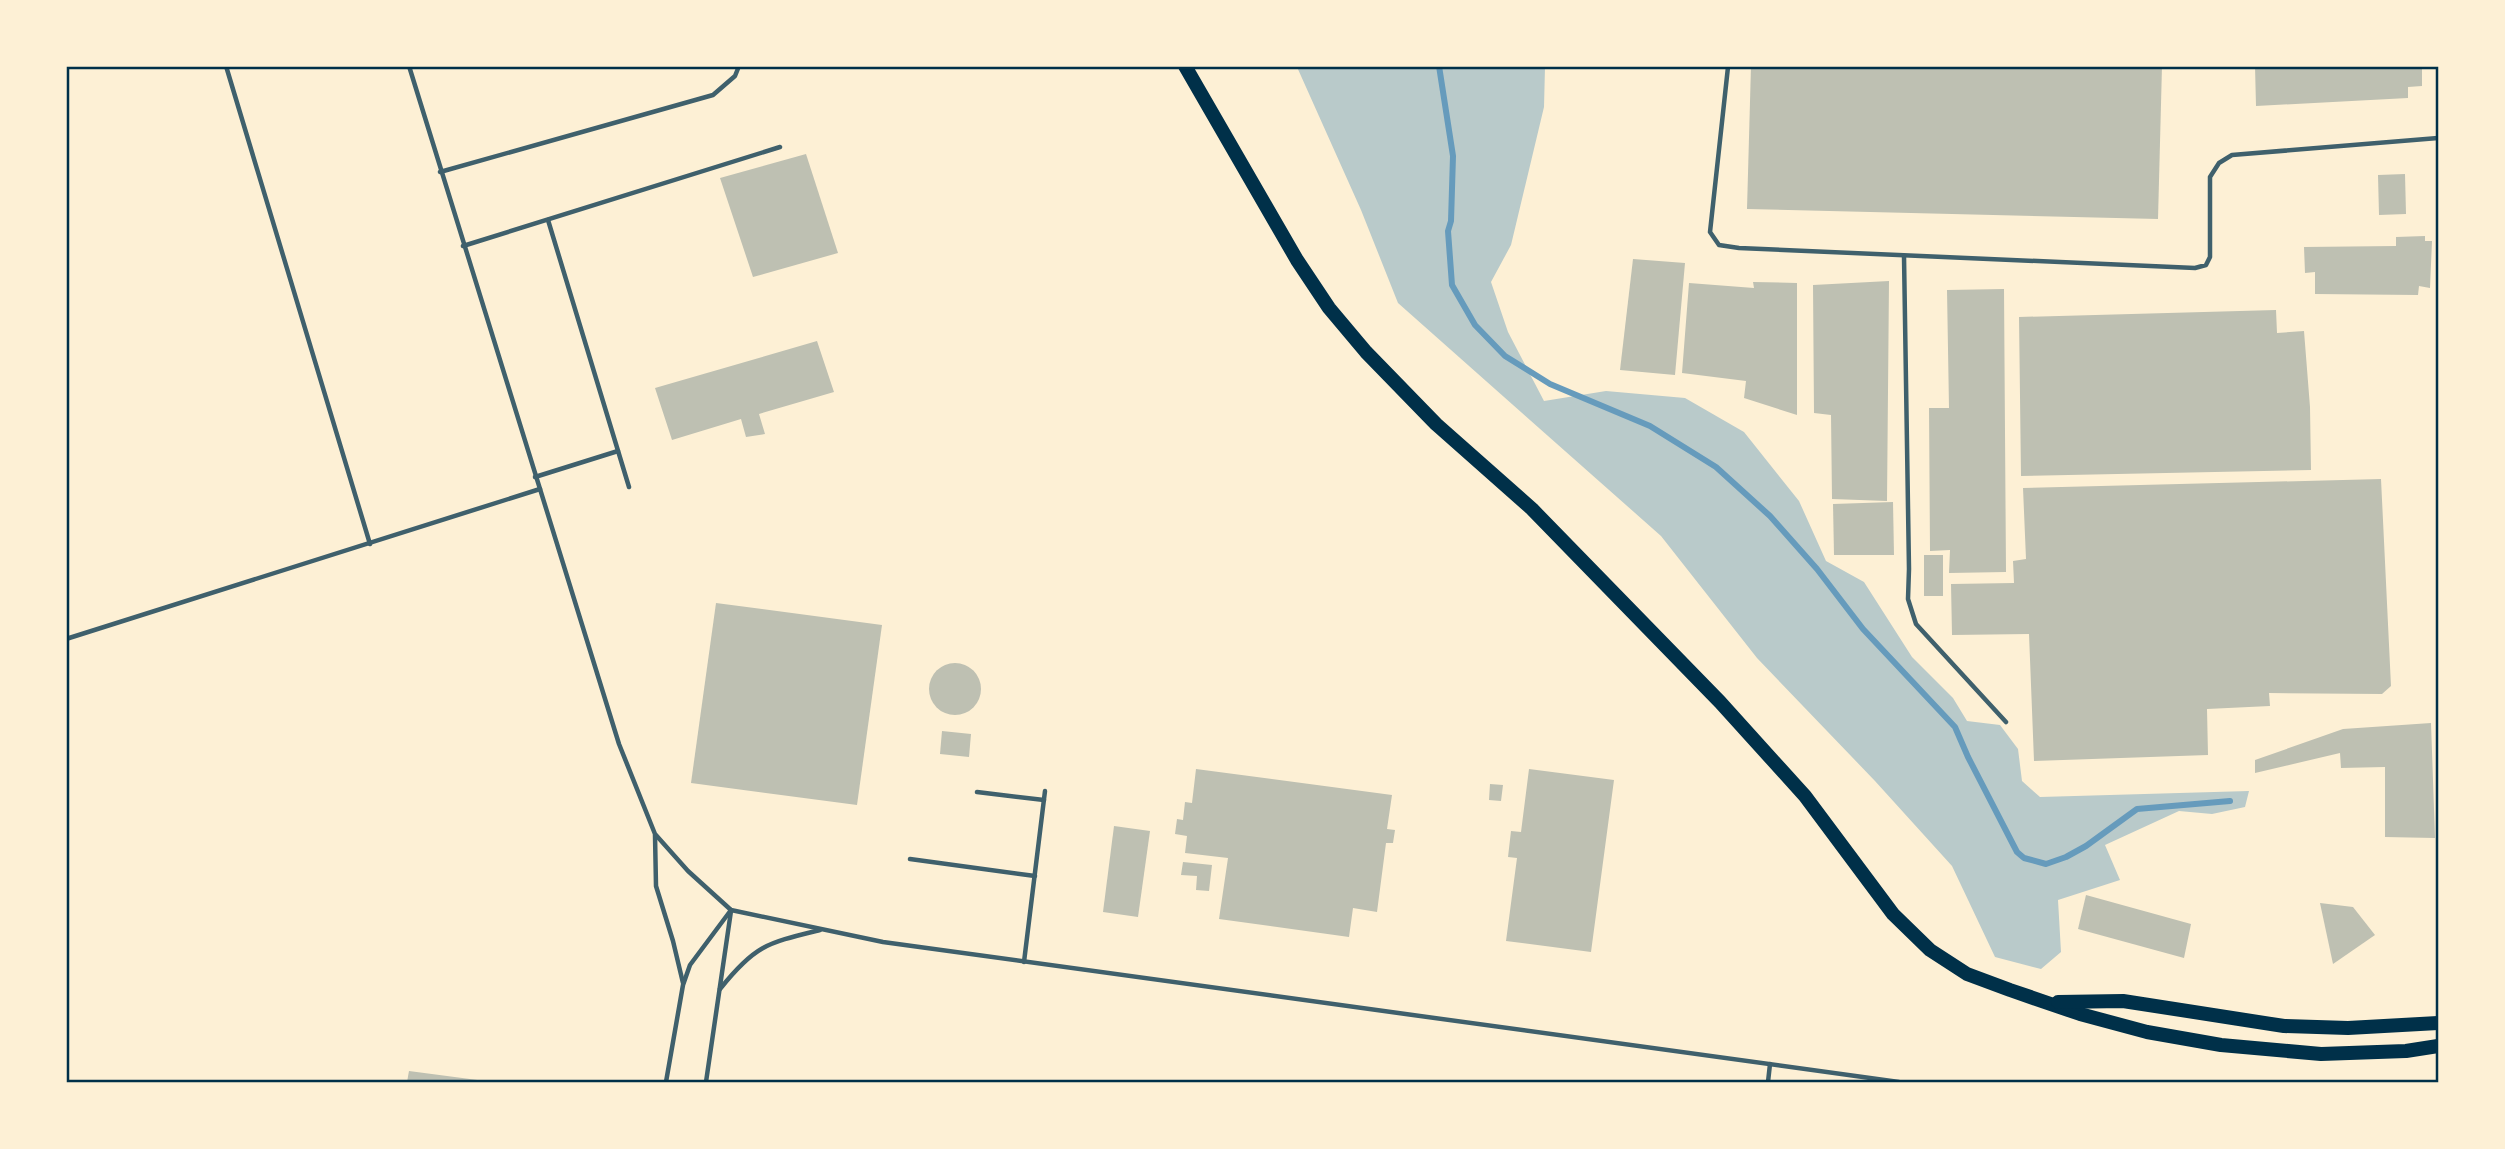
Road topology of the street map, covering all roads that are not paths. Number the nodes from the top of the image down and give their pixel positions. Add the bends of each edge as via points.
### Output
1 (226, 66) edge
2 (408, 66) edge
3 (739, 66) edge
4 (1185, 66) edge
5 (1728, 67) edge
6 (2438, 138) edge
7 (780, 147) dead end
8 (440, 172) junction
9 (548, 220) junction
10 (463, 246) junction
11 (1904, 256) junction
12 (618, 451) junction
13 (535, 477) junction
14 (629, 487) dead end
15 (540, 489) junction
16 (370, 544) junction
17 (66, 639) edge
18 (2006, 722) dead end
19 (1045, 791) dead end
20 (977, 792) dead end
21 (1044, 800) junction
22 (655, 834) junction
23 (910, 859) dead end
24 (1035, 876) junction
25 (731, 910) junction
26 (822, 929) junction
27 (1024, 962) junction
28 (683, 985) junction
29 (719, 990) junction
30 (2050, 1002) junction
31 (2438, 1023) edge
32 (2438, 1046) edge
33 (1770, 1064) junction
34 (666, 1083) edge
35 (706, 1083) edge
36 (1768, 1083) edge
37 (1899, 1083) edge

1 - 16 lane
2 - 8 lane
3 - 8 lane via 735,76 713,95
4 - 30 main road via 1297,260 1366,352 1436,424 1532,509 1720,702 1805,796 1910,932 1967,974
5 - 11 lane via 1710,232 1719,245
6 - 11 lane via 2232,155 2219,163 2210,177 2210,257 2206,265 2195,268
7 - 9 lane
8 - 10 lane
9 - 10 lane
9 - 12 lane
10 - 13 lane
11 - 18 lane via 1908,599 1916,624
12 - 13 lane
12 - 14 lane
13 - 15 lane
15 - 16 lane
15 - 22 lane via 619,744
16 - 17 lane
19 - 21 lane
20 - 21 lane
21 - 24 lane
22 - 25 lane
22 - 28 lane via 656,886
23 - 24 lane
24 - 27 lane
25 - 26 lane
25 - 28 lane via 690,965
25 - 29 lane
26 - 27 lane
26 - 29 lane via 767,945 749,956
27 - 33 lane
28 - 34 lane
29 - 35 lane
30 - 31 main road via 2123,1001 2284,1026
30 - 32 main road via 2147,1032 2221,1045 2320,1054
33 - 36 lane
33 - 37 lane

